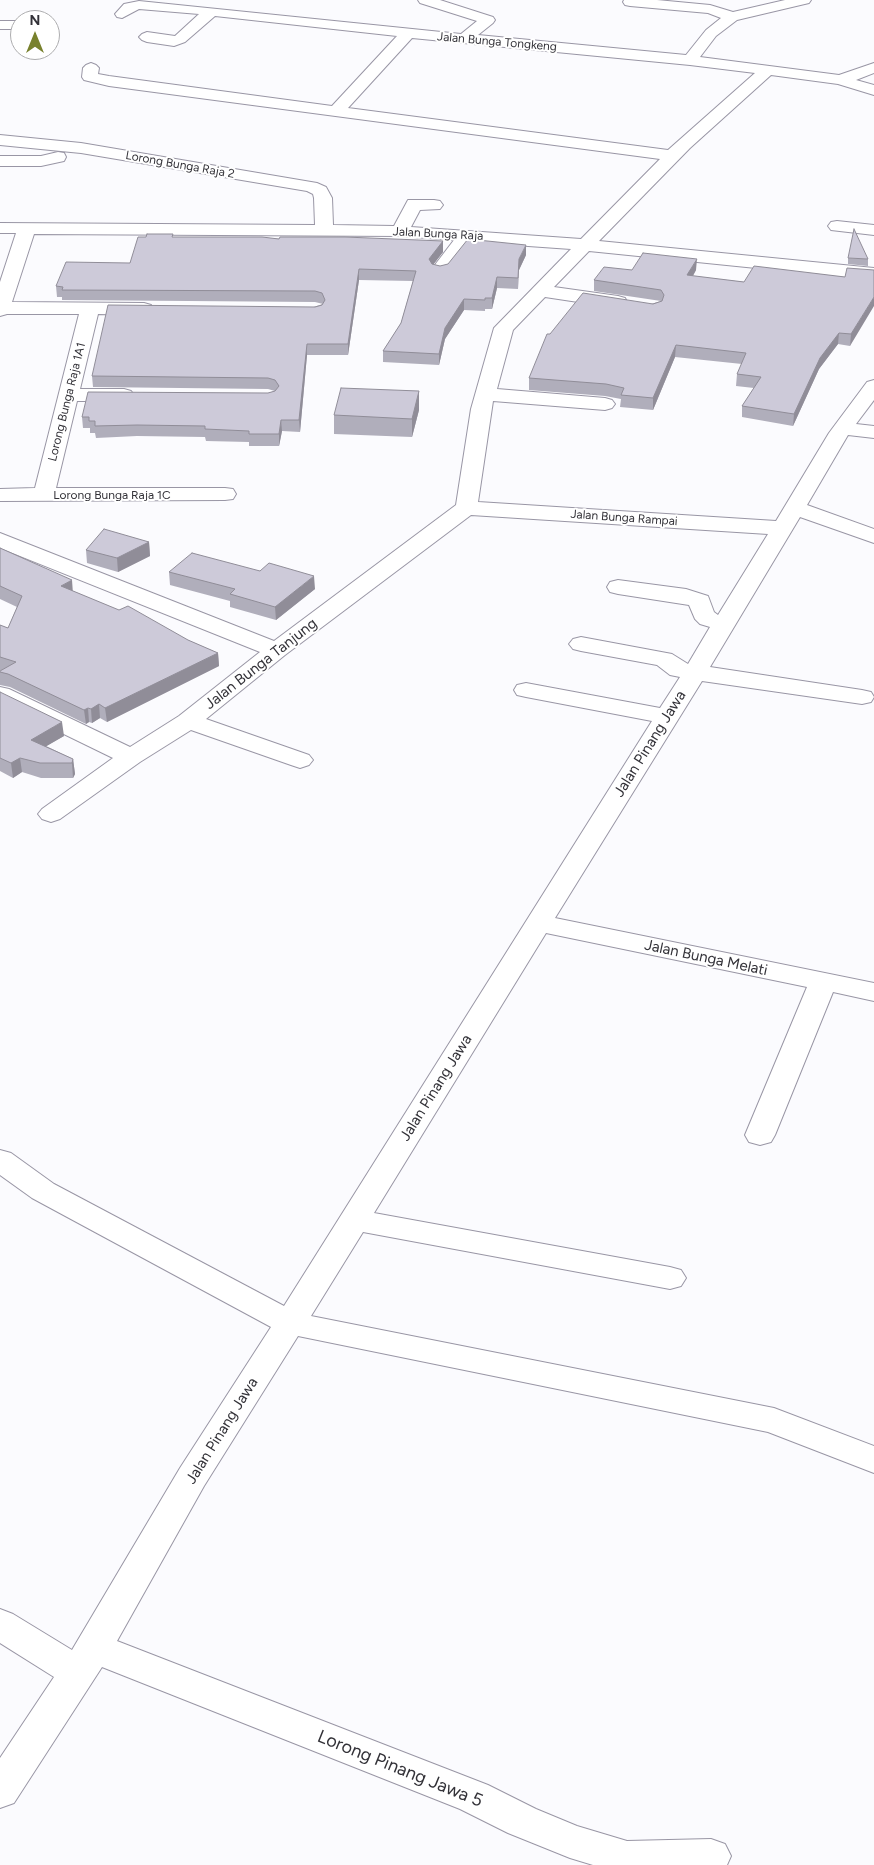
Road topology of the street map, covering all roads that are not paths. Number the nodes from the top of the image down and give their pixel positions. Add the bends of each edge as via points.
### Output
1 (424, 0) edge
2 (804, 0) edge
3 (630, 2) dead end
4 (212, 11) junction
5 (122, 14) dead end
6 (732, 17) junction
7 (408, 33) junction
8 (146, 37) dead end
9 (464, 39) junction
10 (492, 41) junction
11 (480, 54) dead end
12 (644, 56) junction
13 (690, 60) junction
14 (91, 68) dead end
15 (874, 68) edge
16 (635, 70) dead end
17 (768, 70) junction
18 (840, 80) junction
19 (874, 90) edge
20 (337, 110) junction
21 (0, 140) edge
22 (81, 148) junction
23 (672, 156) junction
24 (0, 161) edge
25 (434, 204) dead end
26 (837, 226) dead end
27 (0, 228) edge
28 (27, 228) junction
29 (324, 229) junction
30 (874, 230) edge
31 (400, 231) junction
32 (467, 235) junction
33 (584, 244) junction
34 (440, 270) edge
35 (874, 274) edge
36 (5, 280) edge
37 (540, 291) junction
38 (634, 304) edge
39 (90, 308) junction
40 (0, 309) edge
41 (159, 309) edge
42 (874, 386) edge
43 (485, 394) junction
44 (69, 395) junction
45 (138, 396) edge
46 (605, 404) dead end
47 (843, 428) junction
48 (874, 432) edge
49 (0, 494) edge
50 (225, 494) dead end
51 (44, 495) junction
52 (466, 508) junction
53 (789, 518) junction
54 (874, 536) edge
55 (0, 540) edge
56 (618, 587) dead end
57 (723, 624) junction
58 (581, 644) dead end
59 (277, 650) junction
60 (695, 672) junction
61 (526, 690) dead end
62 (0, 694) edge
63 (862, 697) dead end
64 (667, 717) junction
65 (188, 721) junction
66 (131, 757) junction
67 (300, 760) dead end
68 (51, 814) dead end
69 (538, 924) junction
70 (823, 982) junction
71 (874, 992) edge
72 (760, 1135) dead end
73 (0, 1160) edge
74 (354, 1220) junction
75 (670, 1278) dead end
76 (290, 1323) junction
77 (874, 1460) edge
78 (0, 1624) edge
79 (86, 1660) junction
80 (0, 1791) edge
81 (712, 1856) dead end

1 - 9 street via 488,20
2 - 6 street
3 - 6 street via 710,10
4 - 5 street, Jalan Bunga Tongkeng via 139,5 129,7
4 - 7 street, Jalan Bunga Tongkeng
4 - 8 street via 180,39
6 - 13 street via 711,33
7 - 9 street, Jalan Bunga Tongkeng
7 - 20 street
9 - 10 street, Jalan Bunga Tongkeng
10 - 11 street
10 - 12 street, Jalan Bunga Tongkeng
12 - 13 street, Jalan Bunga Tongkeng
12 - 16 street via 642,64
13 - 17 street, Jalan Bunga Tongkeng
14 - 20 street via 90,77 109,81
15 - 18 street
17 - 18 street, Jalan Bunga Tongkeng
17 - 23 street
18 - 19 street, Jalan Bunga Tongkeng
20 - 23 street
21 - 22 street, Lorong Bunga Raja 2
22 - 24 street via 40,161
22 - 29 street, Lorong Bunga Raja 2 via 320,191
23 - 33 street
25 - 31 street via 414,204
26 - 30 street
27 - 28 street, Jalan Bunga Raja
28 - 29 street, Jalan Bunga Raja
28 - 36 street
29 - 31 street, Jalan Bunga Raja
31 - 32 street, Jalan Bunga Raja
32 - 33 street, Jalan Bunga Raja
32 - 34 street
33 - 35 street, Jalan Bunga Raja
33 - 37 street
36 - 40 street
37 - 38 street
37 - 43 street via 504,328
39 - 40 street
39 - 41 street
39 - 44 street, Lorong Bunga Raja 1A1
42 - 47 street, Jalan Pinang Jawa
43 - 46 street
43 - 52 street
44 - 45 street
44 - 51 street, Lorong Bunga Raja 1A1
47 - 48 street
47 - 53 street, Jalan Pinang Jawa
49 - 51 street, Lorong Bunga Raja 1C
50 - 51 street, Lorong Bunga Raja 1C
52 - 53 street, Jalan Bunga Rampai
52 - 59 street, Jalan Bunga Tanjung
53 - 54 street, Jalan Bunga Rampai
53 - 57 street, Jalan Pinang Jawa
55 - 59 street
56 - 57 street via 686,596 700,601 708,620
57 - 60 street, Jalan Pinang Jawa
58 - 60 street via 664,660 673,668
59 - 65 street, Jalan Bunga Tanjung
60 - 63 street
60 - 64 street, Jalan Pinang Jawa
61 - 64 street
62 - 66 street
64 - 69 street, Jalan Pinang Jawa
65 - 66 street, Jalan Bunga Tanjung
65 - 67 street
66 - 68 street, Jalan Bunga Tanjung
69 - 70 street, Jalan Bunga Melati
69 - 74 street, Jalan Pinang Jawa
70 - 71 street, Jalan Bunga Melati
70 - 72 street
73 - 76 street via 44,1191
74 - 75 street
74 - 76 street, Jalan Pinang Jawa
76 - 77 street via 774,1421
76 - 79 street, Jalan Pinang Jawa via 192,1477
78 - 79 street, Lorong Pinang Jawa 5
79 - 80 street, Jalan Pinang Jawa
79 - 81 street, Lorong Pinang Jawa 5 via 474,1796 570,1841 627,1858

